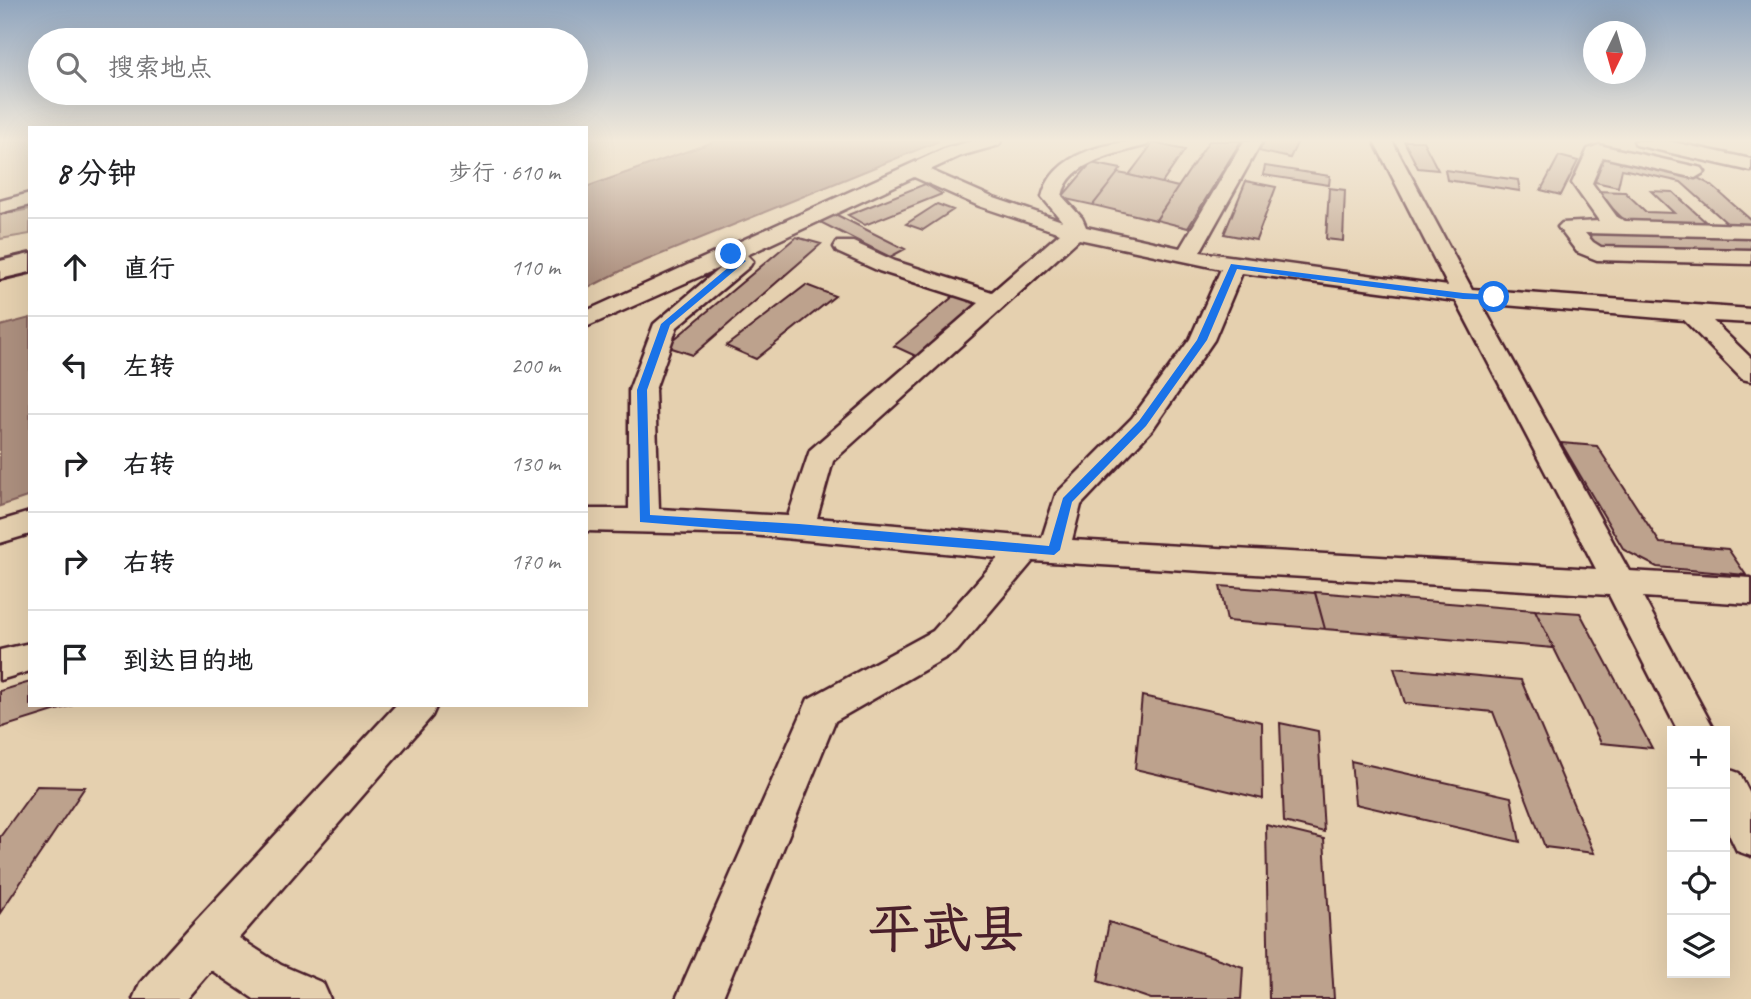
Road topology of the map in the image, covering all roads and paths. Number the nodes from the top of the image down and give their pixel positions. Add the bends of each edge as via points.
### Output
1 (876, 188) edge
2 (955, 188) edge
3 (1052, 188) edge
4 (1226, 188) edge
5 (1406, 188) edge
6 (1585, 188) edge
7 (28, 200) edge
8 (0, 207) edge
9 (1621, 227) junction
10 (1076, 230) junction
11 (1751, 231) edge
12 (845, 247) dead end
13 (731, 254) junction
14 (1186, 255) junction
15 (1751, 257) edge
16 (28, 263) edge
17 (1234, 266) junction
18 (0, 270) edge
19 (1463, 296) junction
20 (997, 301) junction
21 (1691, 313) junction
22 (1751, 316) edge
23 (588, 319) edge
24 (1751, 373) edge
25 (644, 519) junction
26 (588, 520) edge
27 (28, 524) edge
28 (799, 528) junction
29 (0, 532) edge
30 (1040, 550) junction
31 (1621, 582) junction
32 (1751, 591) edge
33 (28, 658) edge
34 (0, 665) edge
35 (417, 707) edge
36 (1694, 726) edge
37 (1727, 789) edge
38 (1751, 837) edge
39 (206, 941) junction
40 (156, 999) edge
41 (307, 999) edge
42 (699, 999) edge

1 - 13 street
2 - 10 street
3 - 10 street via 1052,197 1075,222
4 - 14 street
5 - 19 street
6 - 9 street via 1610,221
7 - 8 street
9 - 11 street
9 - 15 street via 1569,227 1584,247 1597,253
10 - 14 street
10 - 20 street
12 - 20 street via 887,266
13 - 23 street
13 - 25 street via 742,261 666,324 642,390
14 - 17 street
16 - 18 main road
17 - 19 street
17 - 30 street via 1202,340 1142,424 1067,501
19 - 21 street
19 - 31 street
20 - 28 street via 820,457
21 - 22 street
21 - 24 street
25 - 26 street
25 - 28 street
27 - 29 street
28 - 30 street
30 - 31 street
30 - 42 street via 945,641 821,710
31 - 32 street
31 - 36 street
33 - 34 street
35 - 39 street
37 - 38 street
39 - 40 street
39 - 41 street via 265,981

